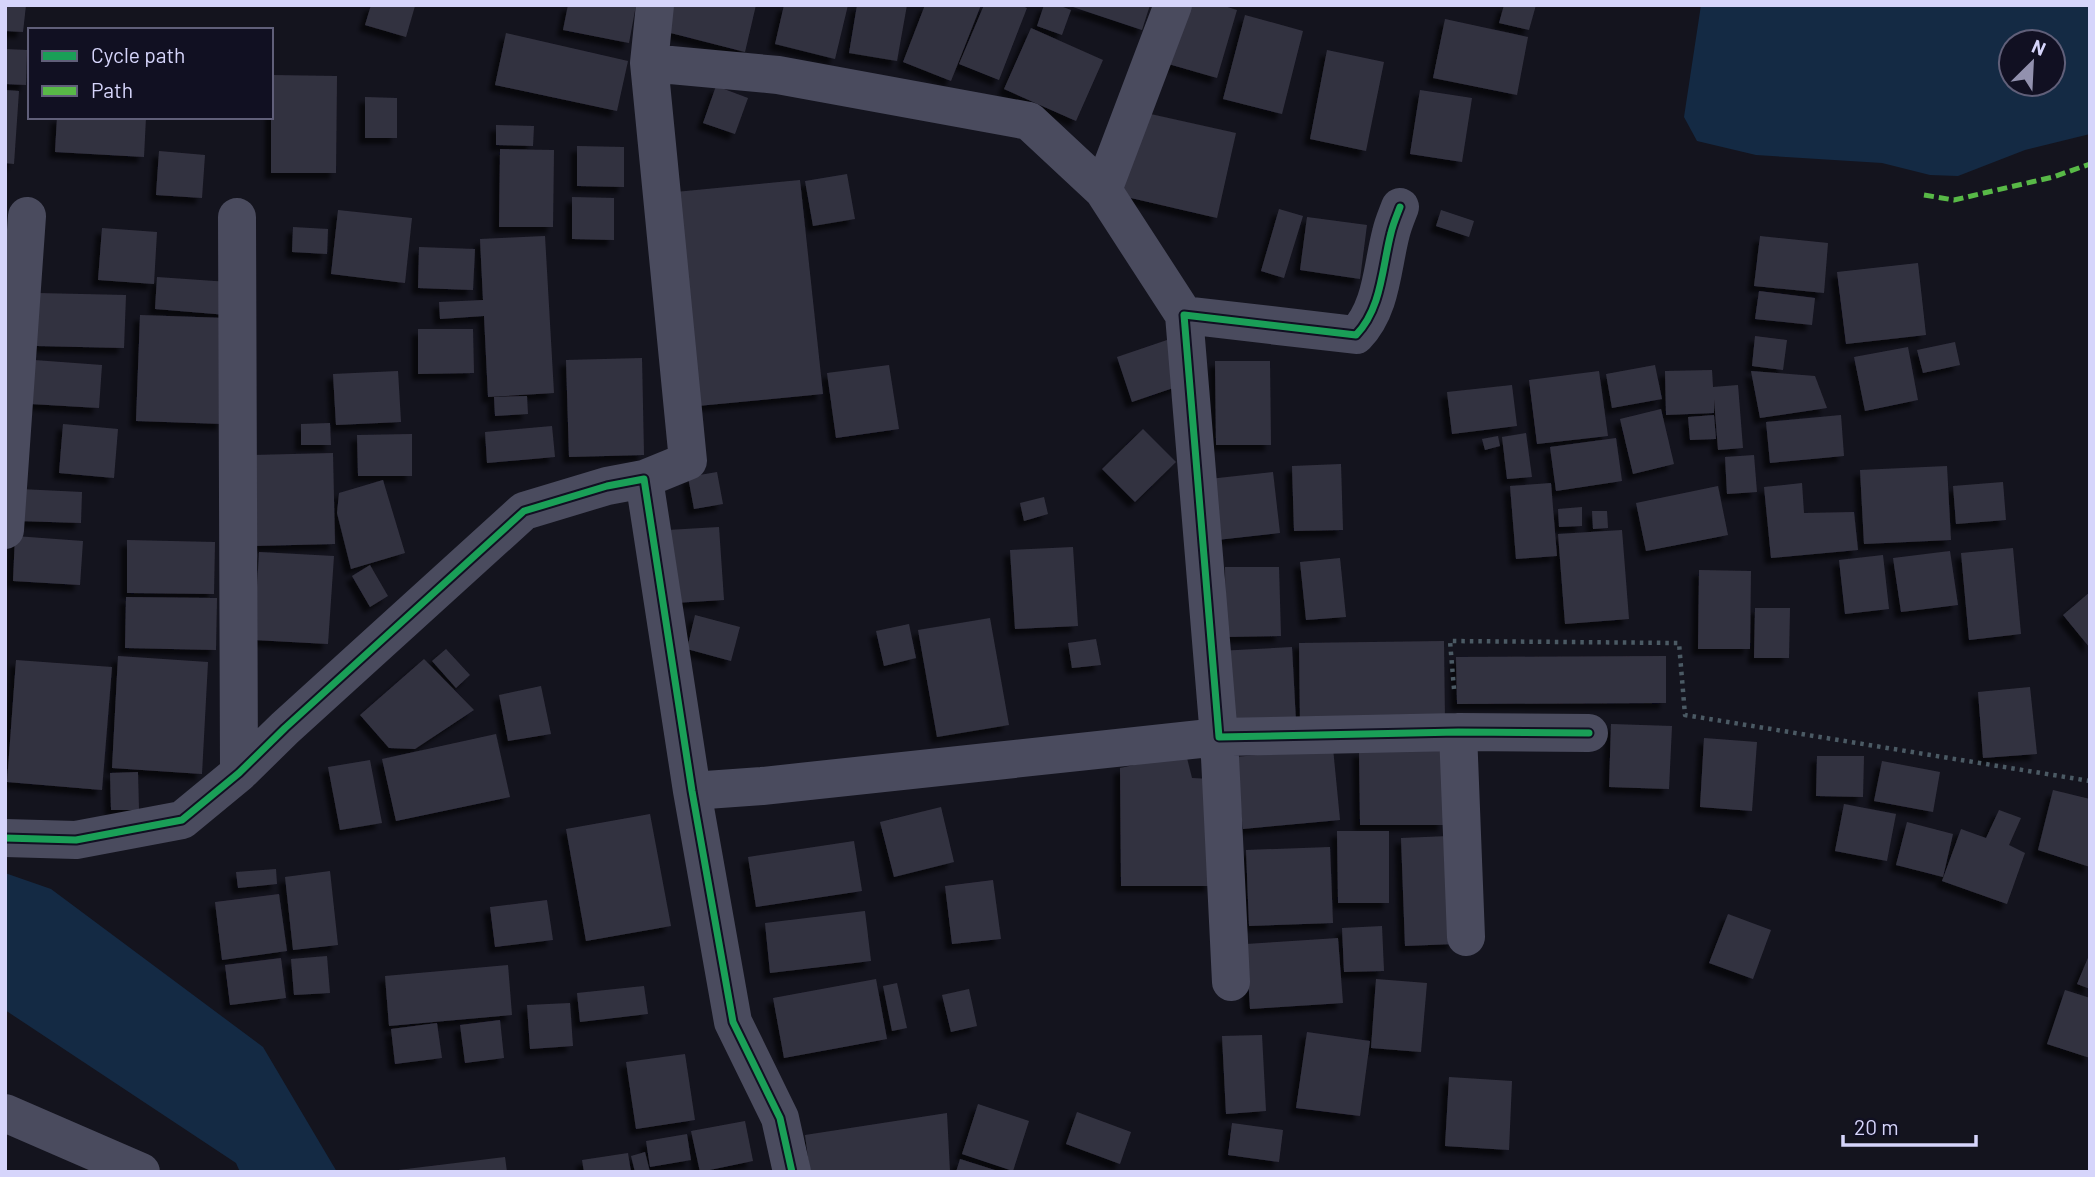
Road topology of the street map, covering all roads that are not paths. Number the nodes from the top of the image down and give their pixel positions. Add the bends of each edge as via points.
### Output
1 (655, 5) edge
2 (1173, 5) edge
3 (649, 63) junction
4 (1103, 190) junction
5 (1400, 207) dead end
6 (27, 216) dead end
7 (237, 217) dead end
8 (1184, 315) junction
9 (644, 479) junction
10 (5, 530) edge
11 (1458, 732) junction
12 (1589, 733) dead end
13 (1219, 737) junction
14 (239, 773) junction
15 (692, 791) junction
16 (5, 838) edge
17 (1466, 937) dead end
18 (1231, 982) dead end
19 (5, 1113) edge
20 (141, 1172) edge
21 (792, 1172) edge

1 - 3 street
2 - 4 street
3 - 4 street via 778,75 1029,121
3 - 9 street via 688,461
4 - 8 street
5 - 8 street via 1382,282 1364,327 1356,335
6 - 10 street
7 - 14 street
8 - 13 street
9 - 14 street via 524,511
9 - 15 street
11 - 12 street
11 - 13 street
11 - 17 street
13 - 15 street
13 - 18 street
14 - 16 street via 182,820 76,840
15 - 21 street via 733,1022 780,1118
19 - 20 street

